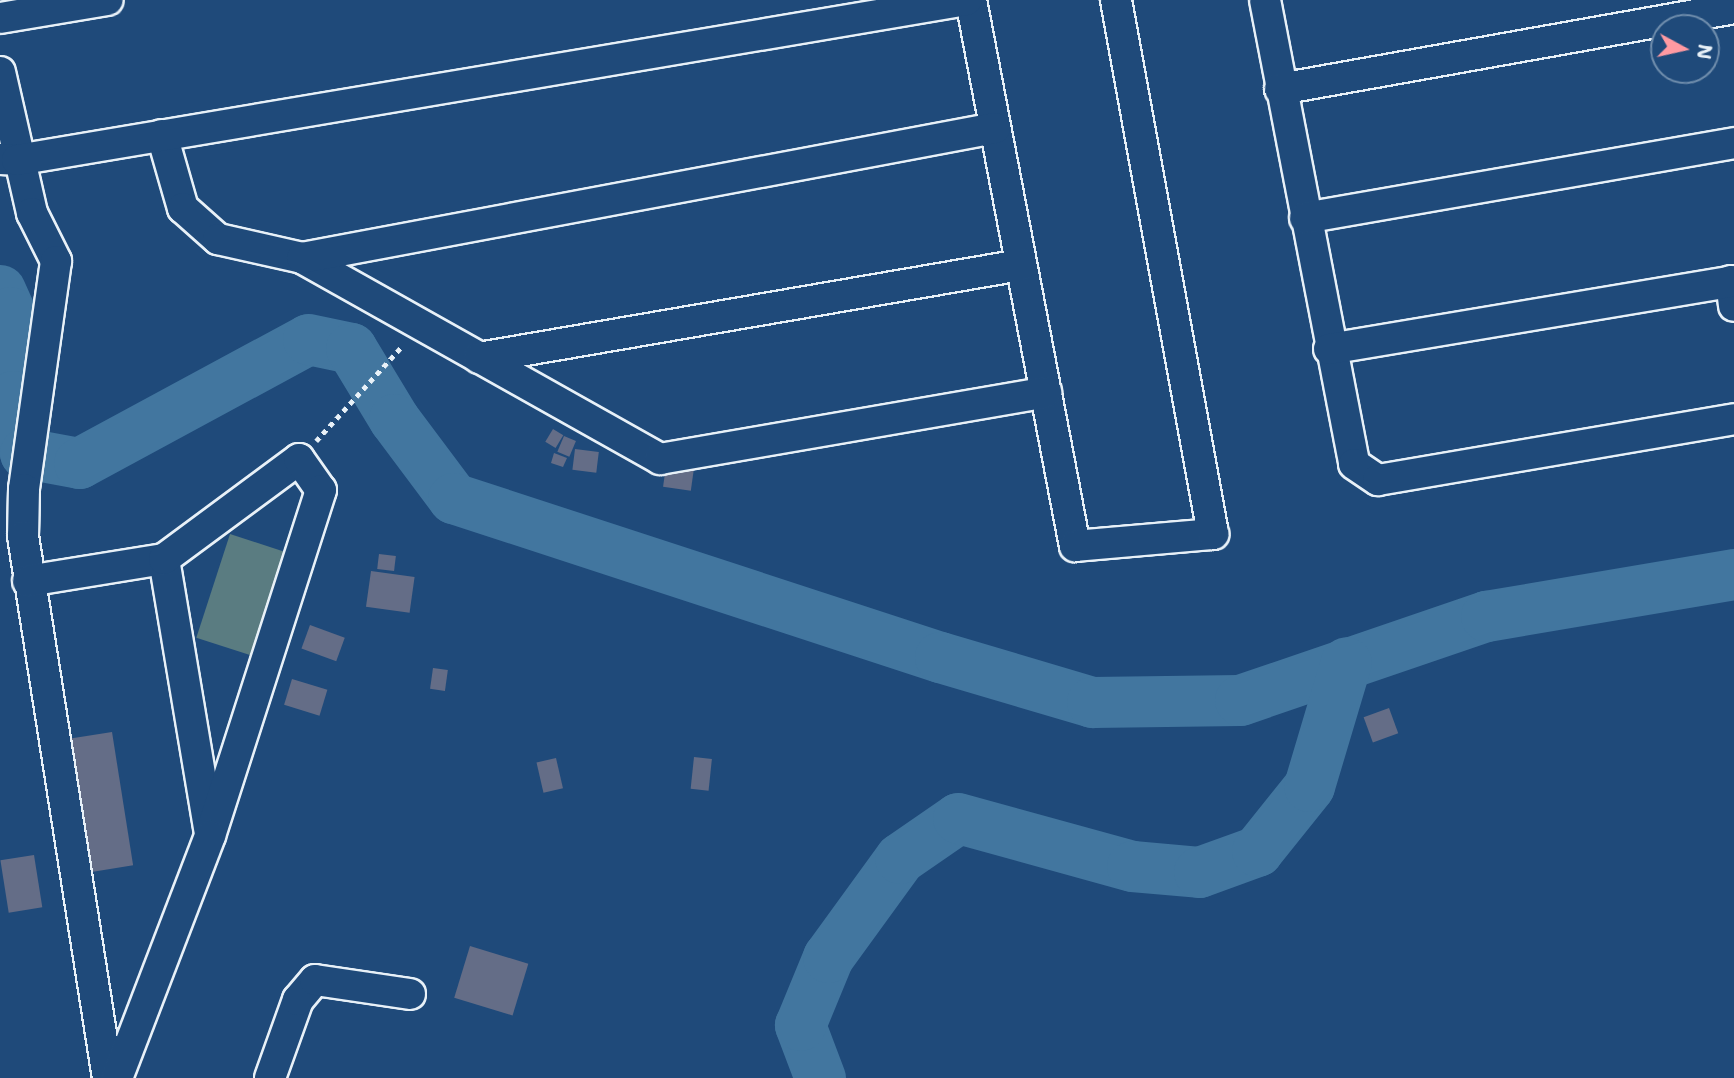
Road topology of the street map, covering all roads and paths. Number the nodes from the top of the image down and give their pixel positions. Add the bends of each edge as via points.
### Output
1 (108, 0) edge
2 (969, 0) edge
3 (1116, 0) edge
4 (1265, 0) edge
5 (1734, 8) edge
6 (0, 18) edge
7 (0, 72) edge
8 (1280, 89) junction
9 (995, 128) junction
10 (162, 135) junction
11 (1734, 143) edge
12 (9, 159) edge
13 (1305, 218) junction
14 (302, 258) junction
15 (1021, 265) junction
16 (1733, 289) edge
17 (1329, 349) junction
18 (480, 358) junction
19 (386, 364) dead end
20 (1045, 392) junction
21 (1734, 419) edge
22 (326, 430) dead end
23 (164, 559) junction
24 (28, 581) junction
25 (210, 836) junction
26 (410, 994) dead end
27 (108, 1078) edge
28 (117, 1078) edge
29 (270, 1078) edge

1 - 6 street
2 - 9 street
2 - 10 street
3 - 20 street via 1213,534 1074,546
4 - 8 street
5 - 8 street
7 - 12 street
8 - 13 street
9 - 14 street
9 - 15 street
10 - 12 street
10 - 14 street via 183,208 218,239
11 - 13 street
12 - 24 street via 56,261 24,489
13 - 17 street
14 - 18 street
15 - 18 street
15 - 20 street
16 - 17 street
17 - 21 street via 1354,464 1378,480
18 - 20 street via 660,459
19 - 22 path
23 - 24 street
23 - 25 street
23 - 25 street via 299,459 314,475 321,490
24 - 27 street
25 - 28 street
26 - 29 street via 315,980 298,1000

